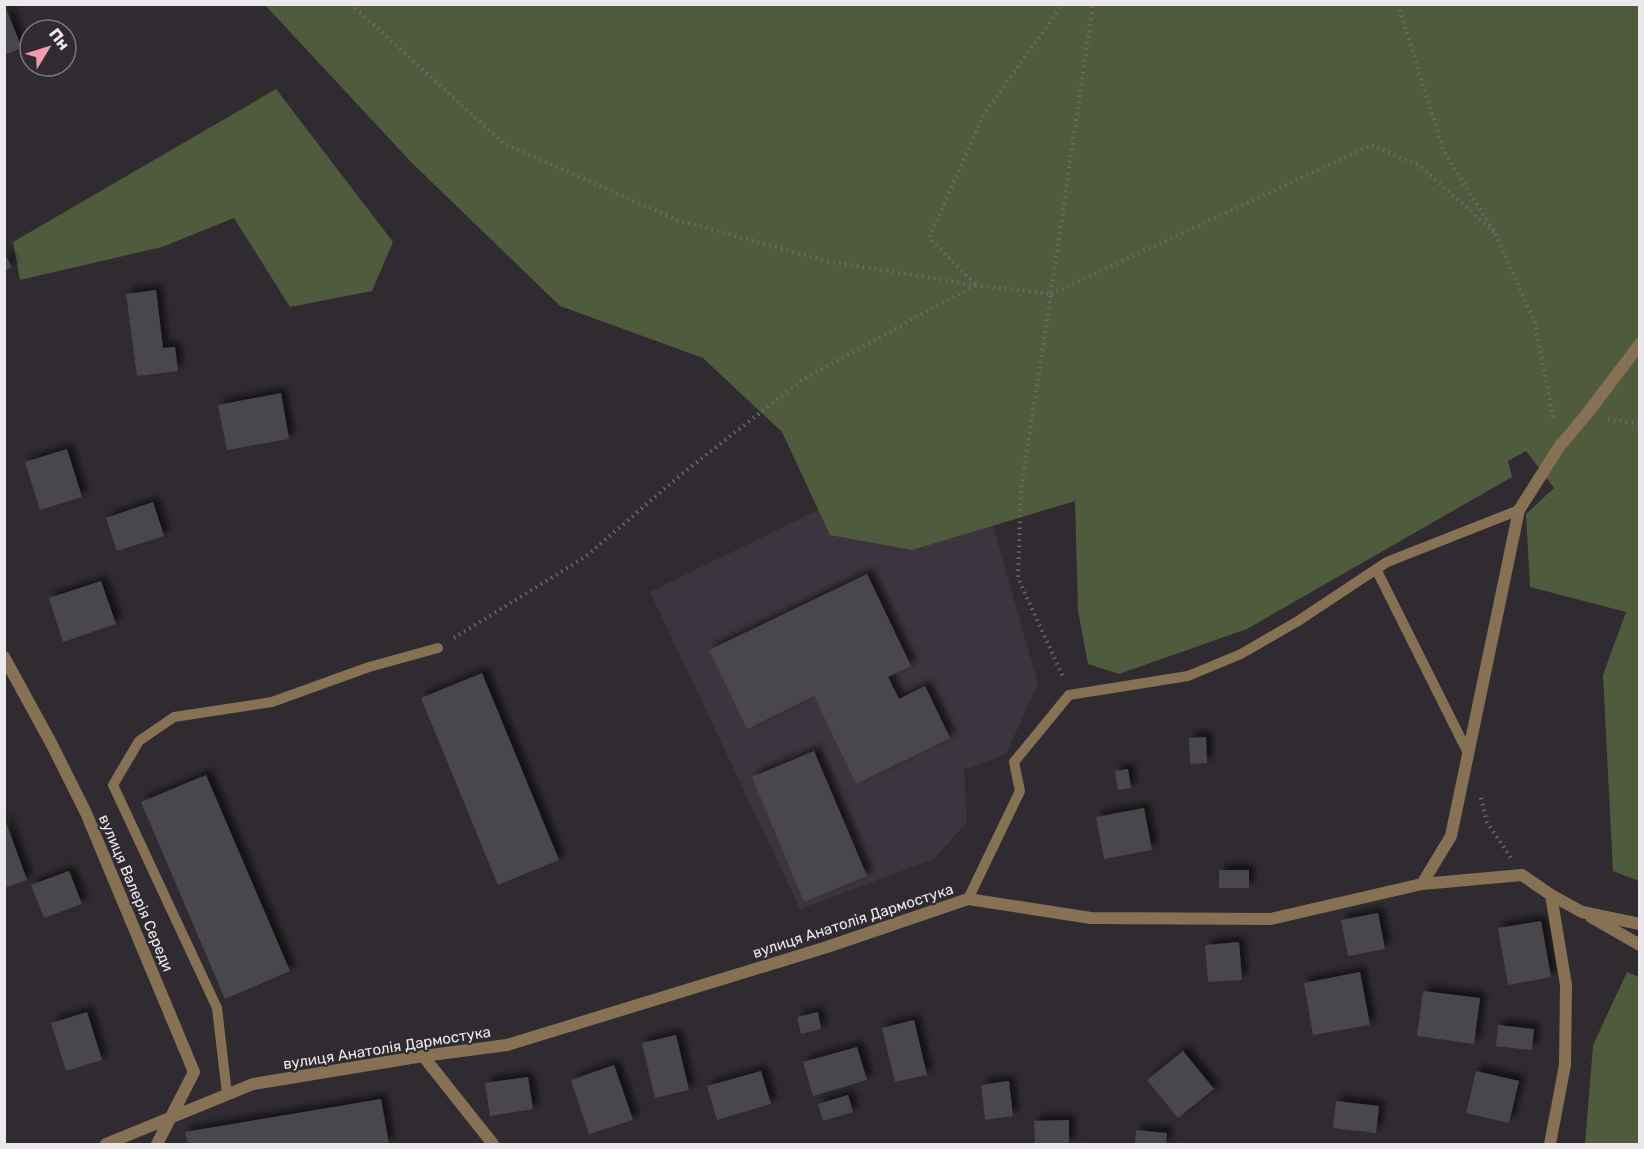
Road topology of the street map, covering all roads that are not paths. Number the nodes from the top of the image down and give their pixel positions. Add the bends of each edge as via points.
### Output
1 (1640, 344) edge
2 (1520, 510) junction
3 (1376, 569) junction
4 (438, 648) road end
5 (4, 657) edge
6 (1467, 752) junction
7 (1422, 884) junction
8 (1551, 895) junction
9 (968, 899) junction
10 (1582, 912) junction
11 (1640, 924) edge
12 (1640, 945) edge
13 (423, 1056) junction
14 (227, 1094) junction
15 (172, 1118) junction
16 (106, 1144) edge
17 (158, 1144) edge
18 (493, 1144) edge
19 (1550, 1144) edge

1 - 2 street via 1559,447
2 - 3 lane
2 - 6 street
3 - 6 lane
3 - 9 lane via 1241,654 1188,676 1069,695 1014,762 1020,791
4 - 14 lane via 369,667 272,702 174,717 139,741 113,785 217,1008
5 - 15 street, вулиця Валерія Середи via 86,813 194,1072
6 - 7 street via 1451,836
7 - 8 street, вулиця Анатолія Дармостука via 1522,875
7 - 9 street, вулиця Анатолія Дармостука via 1271,919 1090,918
8 - 10 street
8 - 19 street via 1566,985 1565,1065
9 - 13 street, вулиця Анатолія Дармостука via 827,947 507,1045
10 - 11 street
10 - 12 street
13 - 14 street, вулиця Анатолія Дармостука via 253,1084
13 - 18 street
14 - 15 street, вулиця Анатолія Дармостука
15 - 16 street, вулиця Анатолія Дармостука
15 - 17 street, вулиця Валерія Середи

